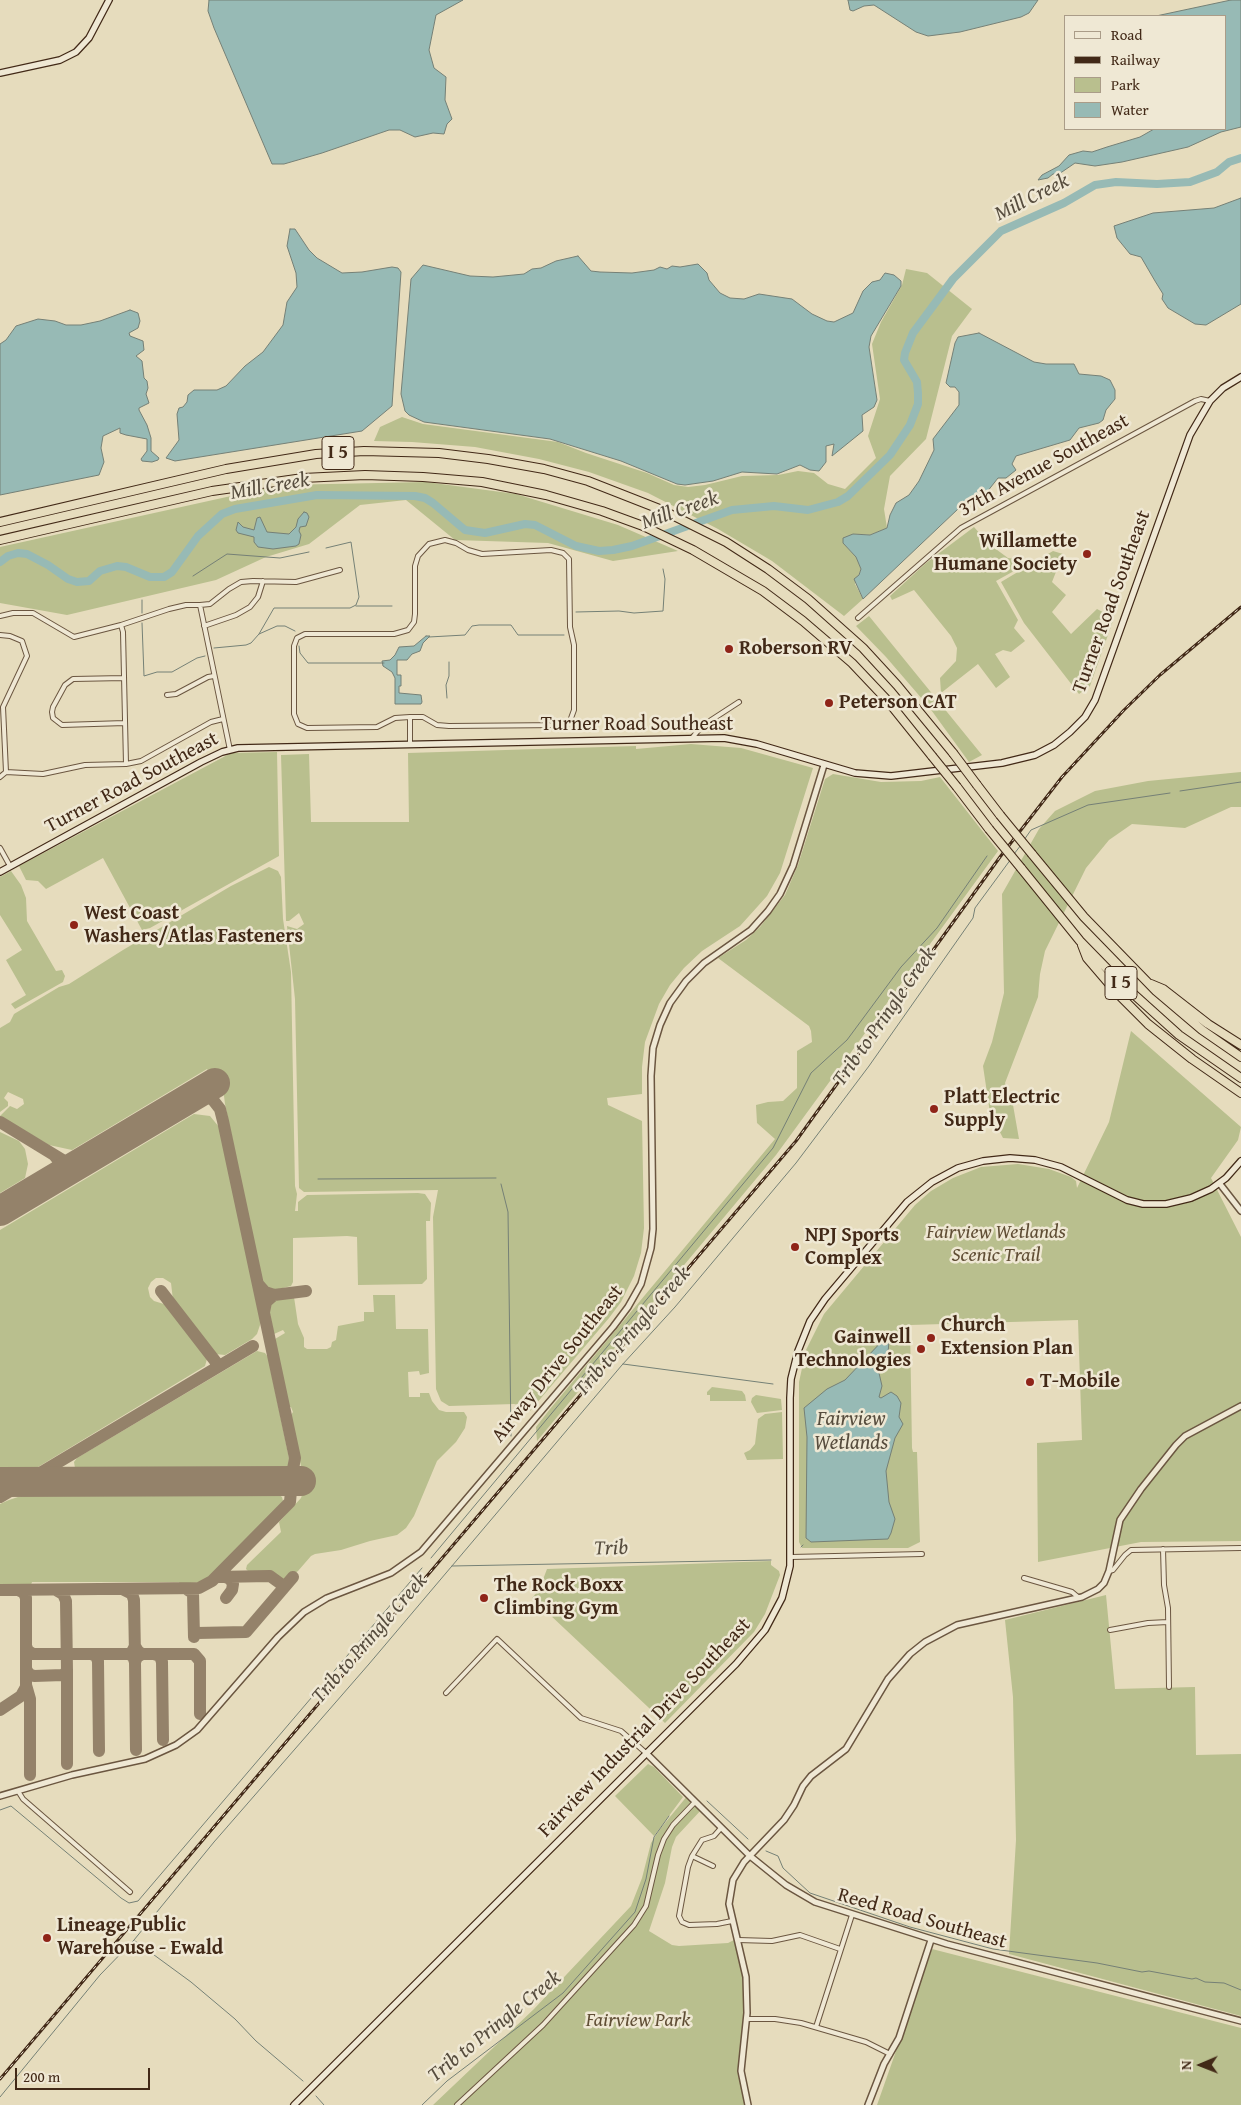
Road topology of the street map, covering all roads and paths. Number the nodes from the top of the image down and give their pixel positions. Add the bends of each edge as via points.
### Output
1 (108, 0) edge
2 (0, 74) edge
3 (1241, 377) edge
4 (1210, 401) junction
5 (0, 522) edge
6 (0, 540) edge
7 (340, 570) dead end
8 (263, 581) junction
9 (200, 605) junction
10 (0, 616) edge
11 (858, 618) dead end
12 (121, 625) junction
13 (204, 626) junction
14 (0, 635) edge
15 (214, 676) junction
16 (124, 678) junction
17 (168, 695) dead end
18 (739, 702) dead end
19 (410, 717) junction
20 (223, 718) junction
21 (125, 723) junction
22 (692, 738) junction
23 (410, 744) junction
24 (230, 750) junction
25 (126, 764) junction
26 (824, 765) junction
27 (6, 772) junction
28 (0, 777) edge
29 (0, 848) edge
30 (10, 866) junction
31 (0, 872) edge
32 (1080, 941) junction
33 (1145, 981) junction
34 (1241, 1045) edge
35 (1241, 1057) edge
36 (1241, 1078) edge
37 (1241, 1093) edge
38 (1241, 1161) edge
39 (1220, 1184) junction
40 (1241, 1211) edge
41 (1241, 1406) edge
42 (1241, 1548) edge
43 (1164, 1549) junction
44 (922, 1554) dead end
45 (791, 1557) junction
46 (1109, 1571) junction
47 (1024, 1578) dead end
48 (1078, 1598) junction
49 (1168, 1622) junction
50 (1110, 1630) dead end
51 (1169, 1687) dead end
52 (446, 1692) dead end
53 (646, 1753) junction
54 (18, 1791) junction
55 (0, 1796) edge
56 (695, 1802) junction
57 (721, 1828) junction
58 (692, 1856) junction
59 (750, 1856) junction
60 (713, 1866) dead end
61 (130, 1892) dead end
62 (852, 1915) junction
63 (732, 1921) junction
64 (738, 1940) junction
65 (931, 1940) junction
66 (840, 1949) junction
67 (747, 2019) junction
68 (1241, 2020) edge
69 (816, 2027) junction
70 (890, 2054) junction
71 (294, 2105) edge
72 (457, 2105) edge
73 (748, 2105) edge
74 (868, 2105) edge

1 - 2 main road via 89,38 76,52 57,61
3 - 4 main road, Turner Road Southeast
4 - 11 street, 37th Avenue Southeast via 1195,401 961,528
4 - 26 main road, Turner Road Southeast via 1190,435 1098,692 1070,732 1035,755 1002,763 891,776 855,773
5 - 33 highway, I 5, bridge via 259,463 298,456 364,451 439,453 520,464 588,481 630,496 709,533 768,569 851,636 897,685 1084,917
6 - 32 highway, I 5, bridge via 227,488 294,479 364,475 423,477 502,486 578,503 643,526 749,582 787,608 852,663 887,700
7 - 8 street via 304,581
8 - 9 street via 241,582 210,604
8 - 13 street via 258,597 250,607 236,616
9 - 12 street via 186,605
9 - 13 street
10 - 12 street via 13,612 34,613 74,637
12 - 16 street
13 - 15 street
14 - 27 street via 22,641 27,651 26,662 2,707
15 - 17 street
15 - 20 street
16 - 21 street
16 - 21 street via 73,679 66,685 52,712 53,718 62,725
18 - 22 street via 702,726
19 - 19 street via 395,718 378,727 307,728 298,724 294,714 295,641 305,634 394,634 408,630 415,614 415,562 424,546 434,542 451,541 482,554 551,550 567,556 570,562 570,627 574,644 574,710 570,721 562,725 449,726 437,725 423,717
19 - 23 street
20 - 24 street
20 - 25 street via 141,761
21 - 25 street
22 - 23 main road, Turner Road Southeast
22 - 26 main road, Turner Road Southeast via 740,740
23 - 24 main road, Turner Road Southeast via 266,746
24 - 30 main road, Turner Road Southeast via 201,762
25 - 27 street via 85,764 42,774
26 - 54 street, Airway Drive Southeast via 793,866 780,894 751,930 704,963 686,981 666,1010 653,1048 651,1076 652,1239 644,1277 614,1326 421,1552 391,1573 327,1598 304,1612 278,1637 208,1719 181,1741 144,1759
27 - 28 street
29 - 30 street
30 - 31 main road, Turner Road Southeast
32 - 36 highway, I 5 via 1164,1022
32 - 37 highway, I 5 via 1087,958 1148,1024
33 - 34 highway via 1163,989
33 - 35 highway, I 5 via 1186,1018
38 - 39 main road, Fairview Industrial Drive Southeast
39 - 40 street
39 - 45 main road, Fairview Industrial Drive Southeast via 1181,1201 1143,1204 1117,1196 1061,1167 1010,1158 958,1168 916,1194 825,1299 810,1321 798,1350 790,1398
41 - 46 street via 1191,1432 1165,1458 1124,1513 1116,1532
42 - 43 street
43 - 46 street via 1131,1550
43 - 49 street
44 - 45 street
45 - 53 main road, Fairview Industrial Drive Southeast via 782,1598 761,1637
46 - 48 street via 1098,1589
47 - 48 street via 1072,1592
48 - 59 street via 972,1621 951,1628 916,1648 888,1679 846,1749 810,1776 788,1814
49 - 50 street
49 - 51 street
52 - 53 street via 497,1639 580,1718 621,1732
53 - 56 street, Reed Road Southeast
53 - 71 main road, Fairview Industrial Drive Southeast
54 - 55 street, Airway Drive Southeast
54 - 61 street via 23,1799
56 - 57 street, Reed Road Southeast
56 - 72 street via 664,1839 646,1906 634,1925 543,2024
57 - 58 street via 714,1836 702,1840
57 - 59 street, Reed Road Southeast
58 - 60 street
58 - 63 street via 678,1914 680,1921 706,1925
59 - 62 street, Reed Road Southeast via 804,1897
59 - 63 street via 732,1886
62 - 65 street, Reed Road Southeast
62 - 66 street
63 - 64 street
64 - 66 street via 772,1941 800,1936
64 - 67 street via 746,1977
65 - 68 street, Reed Road Southeast
65 - 70 street via 907,2018
66 - 69 street
67 - 69 street via 775,2019
67 - 73 street via 741,2071
69 - 70 street via 866,2042
70 - 74 street

